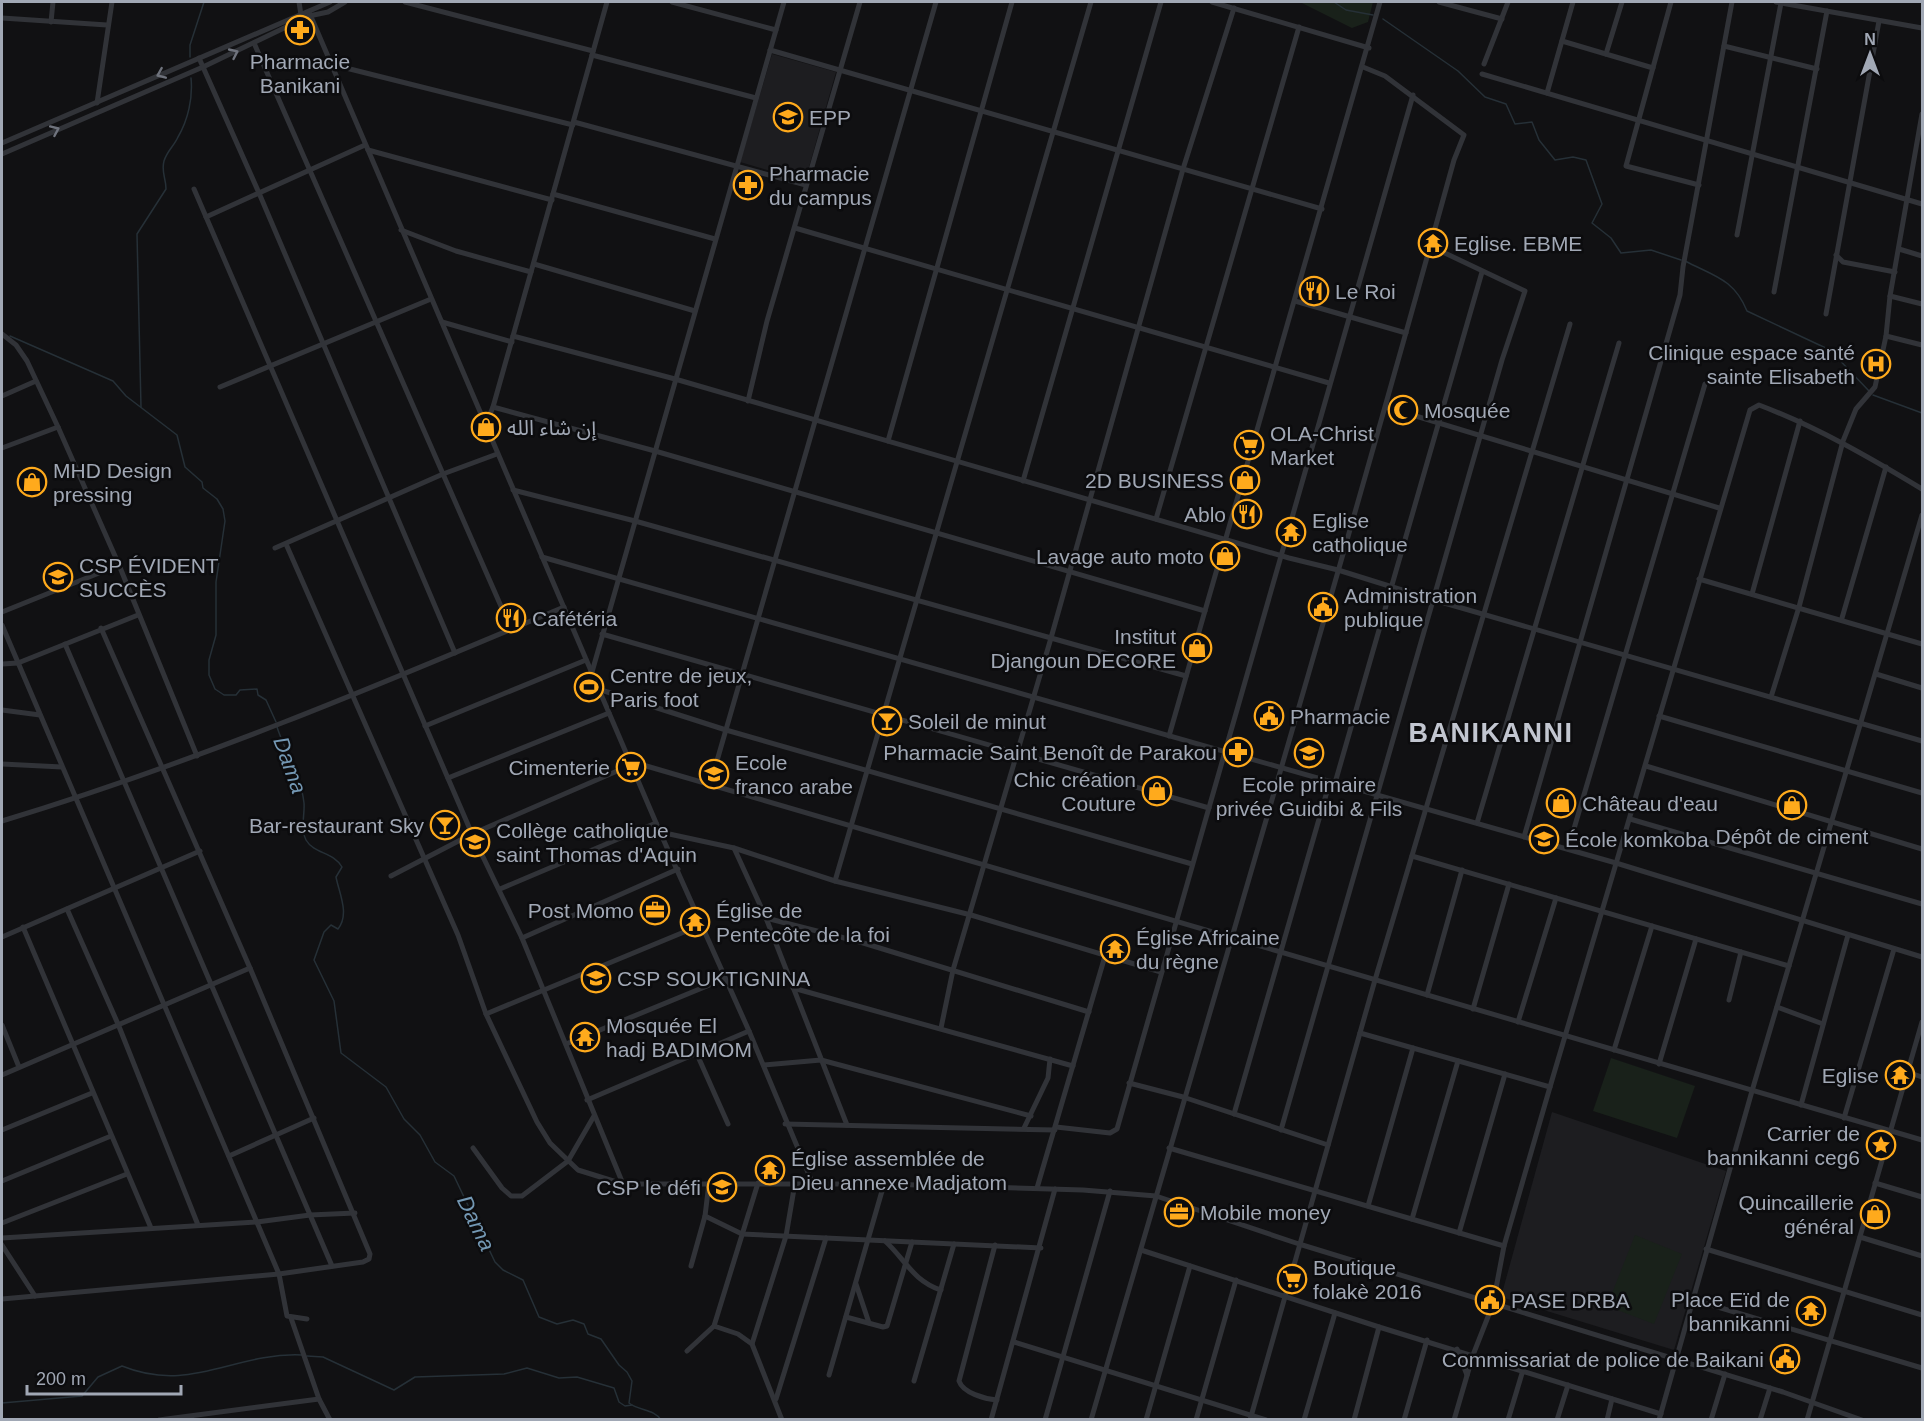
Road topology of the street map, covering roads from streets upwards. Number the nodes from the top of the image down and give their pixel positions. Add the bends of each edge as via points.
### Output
1 (53, 2) edge
2 (112, 2) edge
3 (299, 2) edge
4 (330, 2) edge
5 (345, 2) edge
6 (405, 2) edge
7 (608, 2) edge
8 (672, 2) edge
9 (784, 2) edge
10 (860, 2) edge
11 (936, 2) edge
12 (1012, 2) edge
13 (1091, 2) edge
14 (1161, 2) edge
15 (1212, 2) edge
16 (1380, 2) edge
17 (1439, 2) edge
18 (1508, 2) edge
19 (1573, 2) edge
20 (1622, 2) edge
21 (1671, 2) edge
22 (1732, 2) edge
23 (1779, 2) edge
24 (1234, 8) junction
25 (1827, 11) junction
26 (309, 14) junction
27 (301, 15) junction
28 (2, 18) edge
29 (1502, 19) junction
30 (1879, 21) junction
31 (51, 22) junction
32 (107, 25) junction
33 (1299, 27) junction
34 (1923, 28) edge
35 (776, 30) junction
36 (1562, 41) junction
37 (255, 43) junction
38 (1724, 46) junction
39 (1369, 48) junction
40 (770, 50) junction
41 (593, 53) junction
42 (1606, 54) junction
43 (199, 58) junction
44 (1770, 58) junction
45 (330, 64) junction
46 (1484, 64) dead end
47 (202, 67) junction
48 (1363, 67) junction
49 (1653, 68) junction
50 (1817, 69) junction
51 (840, 71) junction
52 (1482, 74) dead end
53 (911, 91) junction
54 (1547, 93) junction
55 (1413, 95) junction
56 (756, 98) junction
57 (96, 102) junction
58 (100, 110) junction
59 (981, 111) junction
60 (1923, 114) edge
61 (1638, 120) junction
62 (573, 124) junction
63 (1053, 132) junction
64 (1920, 140) edge
65 (1707, 141) junction
66 (2, 143) edge
67 (366, 148) junction
68 (1118, 151) junction
69 (2, 154) edge
70 (1751, 154) junction
71 (736, 167) junction
72 (1798, 168) junction
73 (1183, 169) junction
74 (310, 170) junction
75 (1850, 183) junction
76 (1699, 184) junction
77 (806, 185) junction
78 (194, 189) dead end
79 (1252, 189) junction
80 (259, 193) junction
81 (552, 197) junction
82 (1908, 200) junction
83 (1923, 204) edge
84 (1322, 209) junction
85 (206, 217) junction
86 (795, 228) junction
87 (401, 230) junction
88 (1737, 235) dead end
89 (716, 239) junction
90 (1430, 246) junction
91 (867, 249) junction
92 (1899, 249) junction
93 (1836, 255) junction
94 (1923, 256) edge
95 (534, 264) junction
96 (936, 269) junction
97 (531, 272) junction
98 (1482, 272) junction
99 (1895, 272) junction
100 (1007, 290) junction
101 (1774, 292) dead end
102 (1890, 296) junction
103 (430, 299) junction
104 (1295, 301) junction
105 (1923, 304) edge
106 (1073, 309) junction
107 (695, 311) junction
108 (1826, 314) dead end
109 (1349, 317) junction
110 (376, 321) junction
111 (441, 322) junction
112 (1570, 324) dead end
113 (1140, 328) junction
114 (1406, 333) junction
115 (2, 334) edge
116 (513, 336) junction
117 (1886, 336) junction
118 (512, 342) junction
119 (323, 343) junction
120 (1619, 343) dead end
121 (1923, 345) edge
122 (1206, 347) junction
123 (270, 365) junction
124 (1276, 368) junction
125 (675, 379) junction
126 (36, 381) junction
127 (1329, 383) junction
128 (1705, 384) dead end
129 (220, 387) dead end
130 (2, 396) edge
131 (748, 401) junction
132 (494, 407) junction
133 (1386, 407) junction
134 (816, 420) junction
135 (1800, 421) junction
136 (1439, 423) junction
137 (485, 426) junction
138 (58, 427) junction
139 (1482, 436) junction
140 (888, 441) junction
141 (1843, 441) junction
142 (2, 448) edge
143 (655, 451) junction
144 (1532, 451) junction
145 (497, 454) junction
146 (957, 462) junction
147 (1581, 466) junction
148 (1886, 467) junction
149 (443, 474) junction
150 (1023, 480) junction
151 (1627, 480) junction
152 (1923, 489) edge
153 (513, 490) junction
154 (795, 493) junction
155 (1673, 494) junction
156 (389, 498) junction
157 (1090, 500) junction
158 (1719, 508) junction
159 (1923, 515) edge
160 (1156, 519) junction
161 (337, 521) junction
162 (634, 521) junction
163 (936, 533) junction
164 (1226, 540) junction
165 (286, 544) junction
166 (275, 548) dead end
167 (542, 556) junction
168 (1282, 556) junction
169 (773, 560) junction
170 (119, 565) junction
171 (1338, 570) junction
172 (1070, 572) junction
173 (618, 579) junction
174 (1699, 579) junction
175 (1392, 586) junction
176 (1752, 594) junction
177 (1434, 600) junction
178 (917, 601) junction
179 (564, 607) junction
180 (1799, 607) junction
181 (1205, 611) junction
182 (2, 612) edge
183 (1485, 614) junction
184 (138, 615) junction
185 (757, 618) junction
186 (1842, 618) junction
187 (2, 625) edge
188 (101, 628) junction
189 (1533, 628) junction
190 (511, 629) junction
191 (1889, 632) junction
192 (602, 634) junction
193 (1051, 638) junction
194 (1581, 641) junction
195 (65, 644) junction
196 (1923, 644) edge
197 (455, 653) junction
198 (1626, 655) junction
199 (900, 659) junction
200 (586, 660) junction
201 (18, 663) junction
202 (2, 664) edge
203 (1673, 668) junction
204 (592, 672) junction
205 (403, 673) junction
206 (743, 674) junction
207 (1876, 674) junction
208 (1186, 676) junction
209 (1923, 688) edge
210 (598, 689) junction
211 (352, 696) junction
212 (1034, 697) junction
213 (1771, 697) junction
214 (2, 710) edge
215 (609, 713) junction
216 (40, 715) junction
217 (884, 715) junction
218 (1659, 716) junction
219 (1862, 723) junction
220 (425, 726) junction
221 (726, 730) junction
222 (1169, 735) junction
223 (1923, 741) edge
224 (1225, 752) junction
225 (1018, 753) junction
226 (197, 756) junction
227 (2, 764) edge
228 (631, 765) junction
229 (1646, 766) junction
230 (62, 767) junction
231 (164, 768) junction
232 (1282, 768) junction
233 (867, 771) junction
234 (1847, 771) junction
235 (448, 778) junction
236 (126, 780) junction
237 (1332, 782) junction
238 (710, 785) junction
239 (1923, 793) edge
240 (1378, 795) junction
241 (75, 799) junction
242 (1209, 808) junction
243 (1427, 809) junction
244 (1002, 810) junction
245 (1630, 819) junction
246 (2, 821) edge
247 (656, 823) junction
248 (1477, 823) junction
249 (1832, 823) junction
250 (851, 826) junction
251 (660, 832) junction
252 (472, 834) junction
253 (1524, 837) junction
254 (734, 848) junction
255 (1568, 849) junction
256 (1923, 849) edge
257 (200, 851) junction
258 (1412, 856) junction
259 (423, 859) junction
260 (1616, 863) junction
261 (1192, 864) junction
262 (986, 866) junction
263 (163, 868) junction
264 (678, 869) junction
265 (1462, 870) junction
266 (1816, 873) junction
267 (391, 876) dead end
268 (835, 881) junction
269 (1509, 884) junction
270 (114, 888) junction
271 (500, 889) junction
272 (1556, 898) junction
273 (1923, 904) edge
274 (67, 909) junction
275 (1601, 911) junction
276 (970, 915) junction
277 (766, 918) junction
278 (1176, 921) junction
279 (1802, 921) junction
280 (701, 925) junction
281 (1652, 926) junction
282 (23, 927) junction
283 (1848, 935) junction
284 (2, 937) edge
285 (522, 938) junction
286 (1231, 938) junction
287 (1696, 939) junction
288 (1894, 949) junction
289 (1281, 952) junction
290 (1741, 952) junction
291 (1105, 956) junction
292 (1923, 957) edge
293 (1327, 966) junction
294 (1789, 966) junction
295 (250, 968) junction
296 (953, 970) junction
297 (1161, 972) junction
298 (724, 979) junction
299 (1375, 980) junction
300 (212, 982) junction
301 (793, 988) junction
302 (543, 991) junction
303 (1427, 995) junction
304 (1729, 1000) dead end
305 (164, 1005) junction
306 (1777, 1007) junction
307 (1473, 1009) junction
308 (1089, 1012) junction
309 (486, 1014) junction
310 (1518, 1022) junction
311 (1923, 1022) edge
312 (118, 1024) junction
313 (1823, 1024) junction
314 (940, 1028) junction
315 (2, 1029) edge
316 (749, 1031) junction
317 (1360, 1033) junction
318 (1565, 1036) junction
319 (566, 1044) junction
320 (73, 1045) junction
321 (1413, 1048) junction
322 (1614, 1050) junction
323 (696, 1052) junction
324 (1050, 1059) junction
325 (821, 1060) junction
326 (1458, 1061) junction
327 (1659, 1064) junction
328 (764, 1065) junction
329 (1073, 1066) junction
330 (19, 1068) junction
331 (1907, 1072) junction
332 (1505, 1074) junction
333 (2, 1075) edge
334 (1923, 1077) edge
335 (1128, 1083) junction
336 (1550, 1086) junction
337 (1752, 1091) junction
338 (92, 1093) junction
339 (1183, 1098) junction
340 (587, 1100) junction
341 (1801, 1105) junction
342 (1234, 1114) junction
343 (594, 1116) junction
344 (1031, 1116) junction
345 (314, 1118) junction
346 (1844, 1118) junction
347 (728, 1124) dead end
348 (785, 1124) junction
349 (847, 1125) junction
350 (1024, 1128) junction
351 (1055, 1128) junction
352 (2, 1130) edge
353 (1281, 1130) junction
354 (1889, 1131) junction
355 (111, 1136) junction
356 (276, 1136) junction
357 (1923, 1140) edge
358 (1328, 1145) junction
359 (473, 1148) dead end
360 (1168, 1148) junction
361 (228, 1156) junction
362 (568, 1161) junction
363 (128, 1174) junction
364 (2, 1181) edge
365 (812, 1182) junction
366 (709, 1183) junction
367 (758, 1183) junction
368 (795, 1183) junction
369 (1875, 1183) junction
370 (623, 1184) junction
371 (884, 1184) junction
372 (1037, 1188) junction
373 (1055, 1189) junction
374 (1110, 1191) junction
375 (1314, 1192) junction
376 (1156, 1196) junction
377 (1923, 1197) edge
378 (1368, 1206) junction
379 (355, 1213) junction
380 (310, 1215) junction
381 (705, 1216) junction
382 (1412, 1219) junction
383 (257, 1222) junction
384 (2, 1223) edge
385 (198, 1225) junction
386 (151, 1228) junction
387 (1459, 1233) junction
388 (742, 1234) junction
389 (786, 1236) junction
390 (1860, 1237) junction
391 (2, 1238) edge
392 (826, 1238) junction
393 (869, 1240) junction
394 (885, 1240) junction
395 (912, 1242) junction
396 (954, 1244) junction
397 (1299, 1244) junction
398 (2, 1245) edge
399 (995, 1245) junction
400 (1504, 1246) junction
401 (1041, 1248) junction
402 (1706, 1249) junction
403 (1141, 1250) junction
404 (1923, 1256) edge
405 (905, 1265) junction
406 (332, 1266) junction
407 (691, 1266) dead end
408 (1190, 1266) junction
409 (279, 1274) junction
410 (1236, 1280) junction
411 (856, 1284) junction
412 (941, 1290) junction
413 (1844, 1291) junction
414 (35, 1296) junction
415 (1285, 1297) junction
416 (2, 1299) edge
417 (1691, 1299) junction
418 (1493, 1304) junction
419 (1335, 1313) junction
420 (1923, 1315) edge
421 (846, 1317) junction
422 (291, 1318) junction
423 (307, 1319) dead end
424 (868, 1323) junction
425 (714, 1326) junction
426 (1379, 1328) junction
427 (1427, 1340) junction
428 (1831, 1341) junction
429 (1014, 1342) junction
430 (752, 1344) junction
431 (1457, 1349) junction
432 (687, 1351) dead end
433 (1473, 1355) junction
434 (1061, 1357) junction
435 (1674, 1360) junction
436 (1923, 1368) edge
437 (1106, 1370) junction
438 (1523, 1370) junction
439 (1467, 1374) junction
440 (1725, 1374) junction
441 (829, 1375) dead end
442 (914, 1381) dead end
443 (1568, 1384) junction
444 (1155, 1386) junction
445 (1770, 1388) junction
446 (319, 1399) junction
447 (1612, 1399) junction
448 (776, 1400) junction
449 (997, 1400) junction
450 (1202, 1400) junction
451 (1813, 1404) junction
452 (1250, 1417) edge
453 (1660, 1417) edge
454 (159, 1419) edge
455 (330, 1419) edge
456 (782, 1419) edge
457 (991, 1419) edge
458 (1045, 1419) edge
459 (1091, 1419) edge
460 (1146, 1419) edge
461 (1196, 1419) edge
462 (1266, 1419) edge
463 (1304, 1419) edge
464 (1354, 1419) edge
465 (1404, 1419) edge
466 (1454, 1419) edge
467 (1508, 1419) edge
468 (1557, 1419) edge
469 (1606, 1419) edge
470 (1711, 1419) edge
471 (1760, 1419) edge
472 (1807, 1419) edge
473 (1862, 1419) edge

1 - 31 street
2 - 32 street
3 - 27 street
4 - 26 street
5 - 26 street via 328,12
6 - 41 street
7 - 41 street
8 - 35 street
9 - 35 street
10 - 51 street
11 - 53 street
12 - 59 street
13 - 63 street
14 - 68 street
15 - 24 street
16 - 39 street
17 - 29 street
18 - 29 street
19 - 36 street
20 - 42 street
21 - 49 street
22 - 38 street
23 - 25 street
23 - 44 street
24 - 33 street
24 - 73 street
25 - 30 street
25 - 50 street
26 - 27 street
26 - 37 street
26 - 45 street
27 - 43 street
28 - 31 street
29 - 46 street
30 - 34 street
30 - 75 street
31 - 32 street
32 - 57 street
33 - 39 street
33 - 79 street
35 - 40 street
36 - 42 street
36 - 54 street
47 -> 37 street
37 - 74 street
38 - 44 street
38 - 65 street
39 - 48 street
40 - 51 street
40 - 56 street
41 - 56 street
41 - 62 street
42 - 49 street
43 - 47 street
43 -> 57 street
44 - 50 street
44 - 70 street
45 - 62 street
45 - 67 street
47 - 58 street
47 - 80 street
48 - 55 street
48 - 84 street
49 - 61 street
50 - 72 street
51 - 53 street
51 - 77 street
52 - 54 street
53 - 59 street
53 - 91 street
54 - 61 street
55 - 90 street via 1464,135
55 - 109 street
56 - 71 street
57 - 58 street
57 - 66 street
69 -> 58 street
59 - 63 street
59 - 96 street
60 - 64 street
61 - 65 street
61 - 76 street via 1626,166
62 - 71 street
62 - 81 street
63 - 68 street
63 - 100 street
64 - 82 street
65 - 70 street
65 - 76 street
67 - 74 street
67 - 81 street
67 - 87 street
68 - 73 street
68 - 106 street
70 - 72 street
70 - 88 street
71 - 77 street
71 - 89 street
72 - 75 street
72 - 101 street
73 - 79 street
73 - 113 street
74 - 80 street
74 - 110 street
75 - 82 street
75 - 93 street
76 - 151 street via 1680,295
77 - 86 street
78 - 85 street
79 - 84 street
79 - 122 street
80 - 85 street
80 - 119 street
81 - 89 street
81 - 95 street
82 - 83 street
82 - 92 street
84 - 104 street
85 - 123 street
86 - 91 street
86 - 131 street
87 - 97 street via 456,251
87 - 103 street
89 - 107 street
90 - 98 street
90 - 114 street
91 - 96 street
91 - 134 street
92 - 94 street
92 - 99 street
93 - 99 street via 1843,262
93 - 108 street
95 - 97 street
95 - 107 street
96 - 100 street
96 - 140 street
97 - 116 street
98 - 136 street
98 - 139 street via 1525,291
99 - 102 street
100 - 106 street
100 - 146 street
102 - 105 street
102 - 117 street
103 - 110 street
103 - 111 street
104 - 109 street
104 - 124 street
106 - 113 street
106 - 150 street
107 - 125 street
109 - 114 street
109 - 127 street
110 - 119 street
110 - 149 street
111 - 118 street
111 - 137 street
112 - 144 street
113 - 122 street
113 - 157 street
114 - 133 street
115 - 126 street via 16,345
116 - 118 street
116 - 125 street
117 - 121 street
117 - 141 street via 1875,387 1856,410
118 - 132 street
119 - 123 street
119 - 156 street
120 - 147 street
122 - 124 street
122 - 160 street
123 - 129 street
123 - 161 street
124 - 127 street
124 - 164 street
125 - 131 street
125 - 143 street
126 - 130 street
126 - 138 street
127 - 168 street
128 - 155 street
131 - 134 street
132 - 137 street
132 - 143 street
133 - 136 street
133 - 171 street
134 - 140 street
134 - 154 street
135 - 141 street
135 - 158 street via 1753,406
135 - 176 street
136 - 139 street
136 - 175 street
137 - 145 street
138 - 142 street
138 - 170 street
139 - 144 street
139 - 177 street
140 - 146 street
141 - 148 street
141 - 180 street
143 - 154 street
143 - 162 street
144 - 147 street
144 - 183 street
145 - 149 street
145 - 153 street
146 - 150 street
146 - 163 street
147 - 151 street
147 - 189 street
148 - 152 street
148 - 186 street
149 - 156 street
149 - 190 street
150 - 157 street
151 - 155 street
151 - 194 street
153 - 162 street
153 - 167 street
154 - 163 street
154 - 169 street
155 - 158 street
155 - 198 street
156 - 161 street
156 - 197 street
157 - 160 street
157 - 172 street
158 - 174 street
159 - 191 street
160 - 164 street
161 - 165 street
161 - 205 street
162 - 169 street
162 - 173 street
163 - 172 street
163 - 178 street
164 - 168 street
164 - 181 street
165 - 166 street
165 - 211 street
167 - 173 street
167 - 179 street
168 - 171 street
168 - 224 street
169 - 178 street
169 - 185 street
170 - 182 street
170 - 184 street
171 - 175 street
171 - 232 street
172 - 181 street
172 - 193 street
173 - 185 street
173 - 192 street
174 - 176 street
174 - 203 street
175 - 177 street
175 - 237 street
176 - 180 street
177 - 183 street
177 - 240 street
178 - 193 street
178 - 199 street
179 - 190 street
179 - 200 street
180 - 186 street
180 - 213 street
181 - 208 street
183 - 189 street
183 - 243 street
184 - 188 street
184 - 226 street
185 - 199 street
185 - 206 street
186 - 191 street
187 - 201 street
188 - 195 street
188 - 231 street
189 - 194 street
189 - 248 street
190 - 197 street
191 - 196 street
191 - 207 street
192 - 204 street
192 - 206 street
193 - 208 street
193 - 212 street
194 - 198 street
194 - 253 street
195 - 201 street
195 - 236 street
197 - 205 street
198 - 203 street
198 - 255 street
199 - 212 street
199 - 217 street
200 - 204 street
200 - 220 street
201 - 202 street
201 - 216 street
203 - 213 street
203 - 218 street
204 - 210 street
205 - 211 street
205 - 220 street
206 - 217 street
206 - 221 street
207 - 209 street
207 - 219 street
208 - 222 street
210 - 215 street
210 - 221 street
211 - 226 street
211 - 259 street
212 - 222 street
212 - 225 street
213 - 219 street
214 - 216 street
215 - 228 street
215 - 235 street
216 - 230 street
217 - 225 street
217 - 233 street
218 - 229 street
218 - 234 street
219 - 223 street
219 - 234 street
220 - 235 street
221 - 233 street
221 - 238 street
222 - 224 street
224 - 232 street
224 - 242 street
225 - 242 street
225 - 244 street
226 - 231 street
227 - 230 street
228 - 238 street
228 - 247 street
228 - 252 street
229 - 245 street
229 - 249 street
230 - 241 street
231 - 236 street
231 - 257 street
232 - 237 street
232 - 286 street
233 - 244 street
233 - 250 street
234 - 239 street
234 - 249 street
235 - 252 street
236 - 241 street
236 - 263 street
237 - 240 street
237 - 289 street
238 - 250 street
240 - 243 street
240 - 293 street
241 - 246 street
241 - 270 street
242 - 261 street
243 - 248 street
243 - 258 street
244 - 261 street
244 - 262 street
245 - 260 street
245 - 266 street
247 - 251 street
247 - 271 street
248 - 253 street
249 - 256 street
249 - 266 street
250 - 262 street
250 - 268 street
251 - 254 street
251 - 264 street
252 - 259 street
252 - 271 street
253 - 255 street
254 - 268 street
254 - 277 street
255 - 260 street
257 - 263 street
257 - 295 street
258 - 265 street
258 - 299 street
259 - 267 street
259 - 309 street via 458,935
260 - 275 street
260 - 279 street
261 - 278 street
262 - 276 street
262 - 278 street
263 - 270 street
263 - 300 street
264 - 280 street
264 - 285 street
265 - 269 street
265 - 303 street
266 - 273 street
266 - 279 street
268 - 276 street
269 - 272 street
269 - 307 street
270 - 274 street
270 - 305 street
271 - 285 street
272 - 275 street
272 - 310 street
274 - 282 street
274 - 312 street
275 - 281 street
275 - 318 street
276 - 291 street
276 - 296 street
277 - 296 street
277 - 301 street
278 - 286 street
278 - 297 street
279 - 283 street
279 - 294 street
280 - 298 street
280 - 302 street
281 - 287 street
281 - 322 street
282 - 284 street
282 - 320 street
283 - 288 street
283 - 313 street
285 - 302 street
286 - 289 street
286 - 339 street
287 - 290 street
287 - 327 street
288 - 292 street
288 - 346 street
289 - 293 street
289 - 342 street
290 - 294 street
290 - 304 street
291 - 297 street
291 - 308 street
293 - 299 street
293 - 353 street
294 - 306 street
295 - 300 street
295 - 345 street
296 - 308 street
296 - 314 street
297 - 335 street
298 - 316 street
298 - 319 street
299 - 303 street
299 - 317 street
300 - 305 street
300 - 356 street
301 - 314 street
301 - 325 street
302 - 309 street
302 - 319 street
303 - 307 street
305 - 312 street
305 - 361 street
306 - 313 street
306 - 337 street
307 - 310 street
308 - 329 street
309 - 362 street via 537,1122
310 - 318 street
311 - 331 street
312 - 320 street
312 - 385 street
313 - 341 street
314 - 324 street
315 - 330 street
316 - 323 street
316 - 328 street
317 - 321 street
317 - 358 street
318 - 322 street
318 - 336 street
319 - 340 street
320 - 330 street
320 - 338 street
321 - 326 street
321 - 378 street
322 - 327 street
323 - 340 street
323 - 347 street
324 - 329 street
324 - 344 street via 1048,1078
325 - 328 street
325 - 344 street
325 - 349 street
326 - 332 street
326 - 382 street
327 - 337 street
328 - 348 street
329 - 351 street
330 - 333 street
331 - 334 street
331 - 354 street
332 - 336 street
332 - 387 street
335 - 339 street
335 - 351 street via 1114,1132
336 - 400 street
337 - 341 street
337 - 402 street
338 - 352 street
338 - 355 street
339 - 342 street
339 - 360 street
340 - 343 street
341 - 346 street
342 - 353 street
343 - 362 street
343 - 370 street
344 - 350 street
345 - 356 street
345 - 379 street
346 - 354 street
348 - 349 street
348 - 365 street
349 - 350 street
350 - 351 street
351 - 372 street
353 - 358 street
354 - 357 street
354 - 369 street
355 - 363 street
355 - 364 street
356 - 361 street
356 - 380 street
358 - 375 street
359 - 362 street via 502,1188 517,1197
360 - 375 street
360 - 376 street
361 - 383 street
362 - 370 street via 578,1170
363 - 384 street
363 - 386 street
365 - 368 street
365 - 371 street
366 - 367 street
366 - 370 street
366 - 381 street
367 - 368 street
367 - 388 street
368 - 389 street
369 - 377 street
369 - 390 street
371 - 372 street
371 - 393 street
372 - 373 street
373 - 374 street
373 - 401 street
374 - 376 street
374 - 434 street
375 - 378 street
375 - 397 street
376 - 397 street
376 - 403 street
378 - 382 street
379 - 380 street
379 - 406 street via 369,1259
380 - 383 street
380 - 406 street
381 - 388 street
381 - 407 street
382 - 387 street
383 - 385 street
383 - 409 street
385 - 386 street
386 - 391 street
387 - 400 street
388 - 389 street
388 - 425 street
389 - 392 street
389 - 430 street
390 - 404 street
390 - 413 street
392 - 393 street
392 - 448 street
393 - 394 street
393 - 411 street
394 - 395 street
394 - 405 street
395 - 396 street
395 - 405 street
396 - 399 street
396 - 412 street
397 - 415 street
397 - 418 street
398 - 414 street
399 - 401 street
399 - 449 street via 959,1381 972,1393
400 - 418 street
401 - 429 street
402 - 413 street
402 - 417 street
403 - 408 street
403 - 437 street
405 - 412 street via 929,1286
405 - 424 street via 887,1326
406 - 409 street
408 - 410 street
408 - 444 street
409 - 414 street
409 - 422 street via 285,1309
410 - 415 street
410 - 450 street
411 - 421 street
411 - 424 street
412 - 442 street
413 - 420 street
413 - 428 street
414 - 416 street
415 - 419 street
415 - 452 street
417 - 428 street
417 - 435 street
418 - 433 street
418 - 435 street
419 - 426 street
419 - 463 street
421 - 424 street
421 - 441 street
422 - 423 street
422 - 446 street
425 - 430 street via 738,1334
425 - 432 street
426 - 427 street
426 - 464 street
427 - 431 street
427 - 465 street
428 - 436 street
428 - 451 street
429 - 434 street
429 - 449 street
430 - 448 street
431 - 433 street
431 - 439 street
433 - 438 street
433 - 439 street
434 - 437 street
434 - 458 street
435 - 440 street
435 - 453 street
437 - 444 street
437 - 459 street
438 - 443 street
438 - 467 street
439 - 466 street
440 - 445 street
440 - 470 street
443 - 447 street
443 - 468 street
444 - 450 street
444 - 460 street
445 - 451 street
445 - 471 street
446 - 454 street
446 - 455 street
447 - 453 street
447 - 469 street
448 - 456 street
449 - 457 street
450 - 452 street
450 - 461 street
451 - 472 street
451 - 473 street
452 - 462 street

